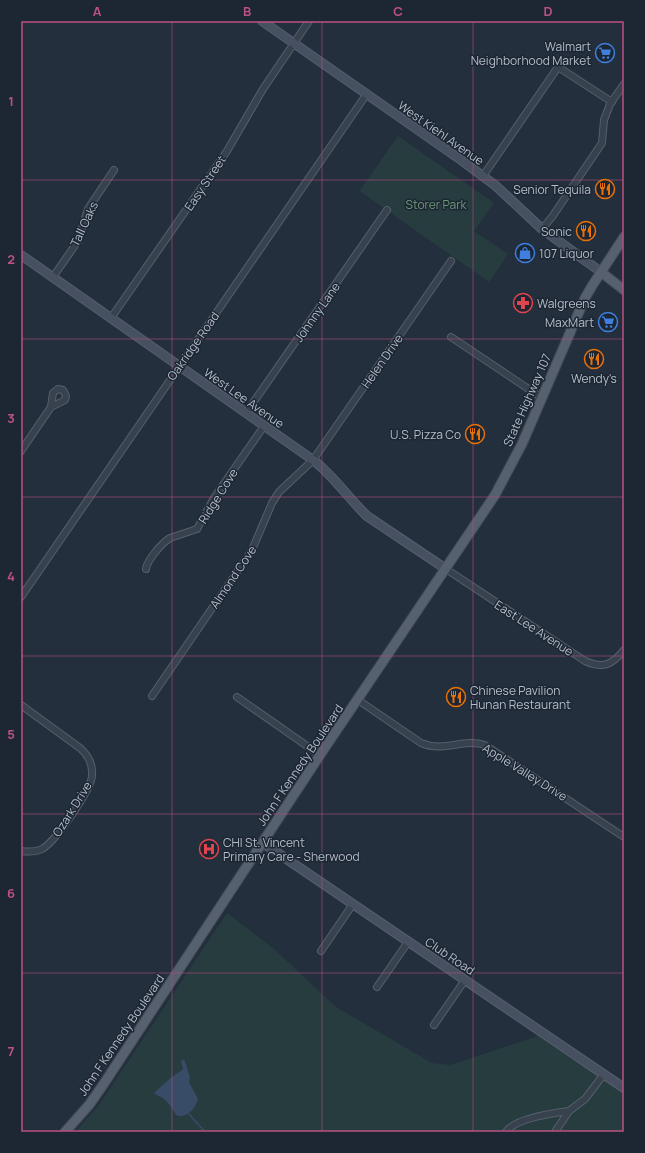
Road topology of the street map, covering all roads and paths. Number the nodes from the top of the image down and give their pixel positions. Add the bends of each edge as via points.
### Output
1 (262, 21) edge
2 (309, 21) edge
3 (293, 43) junction
4 (624, 84) edge
5 (366, 95) junction
6 (612, 102) junction
7 (114, 170) dead end
8 (482, 176) junction
9 (387, 210) dead end
10 (542, 229) junction
11 (624, 237) edge
12 (21, 255) edge
13 (451, 261) dead end
14 (601, 272) junction
15 (53, 277) junction
16 (624, 290) edge
17 (111, 318) junction
18 (451, 337) dead end
19 (179, 366) junction
20 (542, 398) junction
21 (51, 407) dead end
22 (246, 413) junction
23 (264, 426) junction
24 (21, 451) edge
25 (313, 460) junction
26 (146, 569) dead end
27 (446, 569) junction
28 (21, 596) edge
29 (624, 650) edge
30 (152, 696) dead end
31 (237, 697) dead end
32 (358, 700) junction
33 (21, 706) edge
34 (320, 755) junction
35 (624, 837) edge
36 (263, 843) junction
37 (21, 851) edge
38 (353, 904) junction
39 (408, 942) junction
40 (320, 952) dead end
41 (465, 980) junction
42 (377, 987) dead end
43 (434, 1025) dead end
44 (604, 1074) junction
45 (624, 1088) edge
46 (569, 1111) junction
47 (65, 1132) edge
48 (506, 1132) edge
49 (556, 1132) edge

1 - 3 street, West Kiehl Avenue
2 - 3 street, Easy Street
3 - 5 street, West Kiehl Avenue
3 - 17 street, Easy Street via 227,151
4 - 6 street
5 - 8 street, West Kiehl Avenue
5 - 19 street, Oakridge Road
6 - 8 street via 558,67
6 - 10 street via 604,120 602,142
7 - 15 street, Tall Oaks via 88,209 78,240
8 - 10 street, West Kiehl Avenue
9 - 22 street, Johnny Lane
10 - 14 street, West Kiehl Avenue
11 - 14 main road, State Highway 107
12 - 15 street, West Lee Avenue
13 - 25 street, Helen Drive
14 - 16 main road
14 - 20 main road, State Highway 107 via 585,298
15 - 17 street, West Lee Avenue
17 - 19 street, West Lee Avenue
18 - 20 street
19 - 22 street, West Lee Avenue
19 - 28 street, Oakridge Road
20 - 27 main road, State Highway 107 via 506,477
21 - 24 street
22 - 23 street, West Lee Avenue
23 - 25 street, West Lee Avenue
23 - 26 street, Ridge Cove via 214,498 197,529 166,540
25 - 27 street, West Lee Avenue via 323,467 367,516
25 - 30 street, Almond Cove via 278,492 252,550
27 - 29 street, East Lee Avenue via 585,661 596,665 608,664 617,659
27 - 32 main road, John F Kennedy Boulevard
31 - 34 street
32 - 34 main road, John F Kennedy Boulevard
32 - 35 street, Apple Valley Drive via 426,745 446,747 471,742 485,745
33 - 37 street, Ozark Drive via 80,748 88,756 92,772 89,787 53,840 38,851
34 - 36 main road, John F Kennedy Boulevard
36 - 38 street, Club Road
36 - 47 main road, John F Kennedy Boulevard via 103,1085
38 - 39 street, Club Road
38 - 40 street
39 - 41 street, Club Road
39 - 42 street
41 - 43 street
41 - 44 street, Club Road
44 - 45 street, Club Road
44 - 46 street via 585,1099
46 - 48 street via 528,1119 508,1128
46 - 49 street

